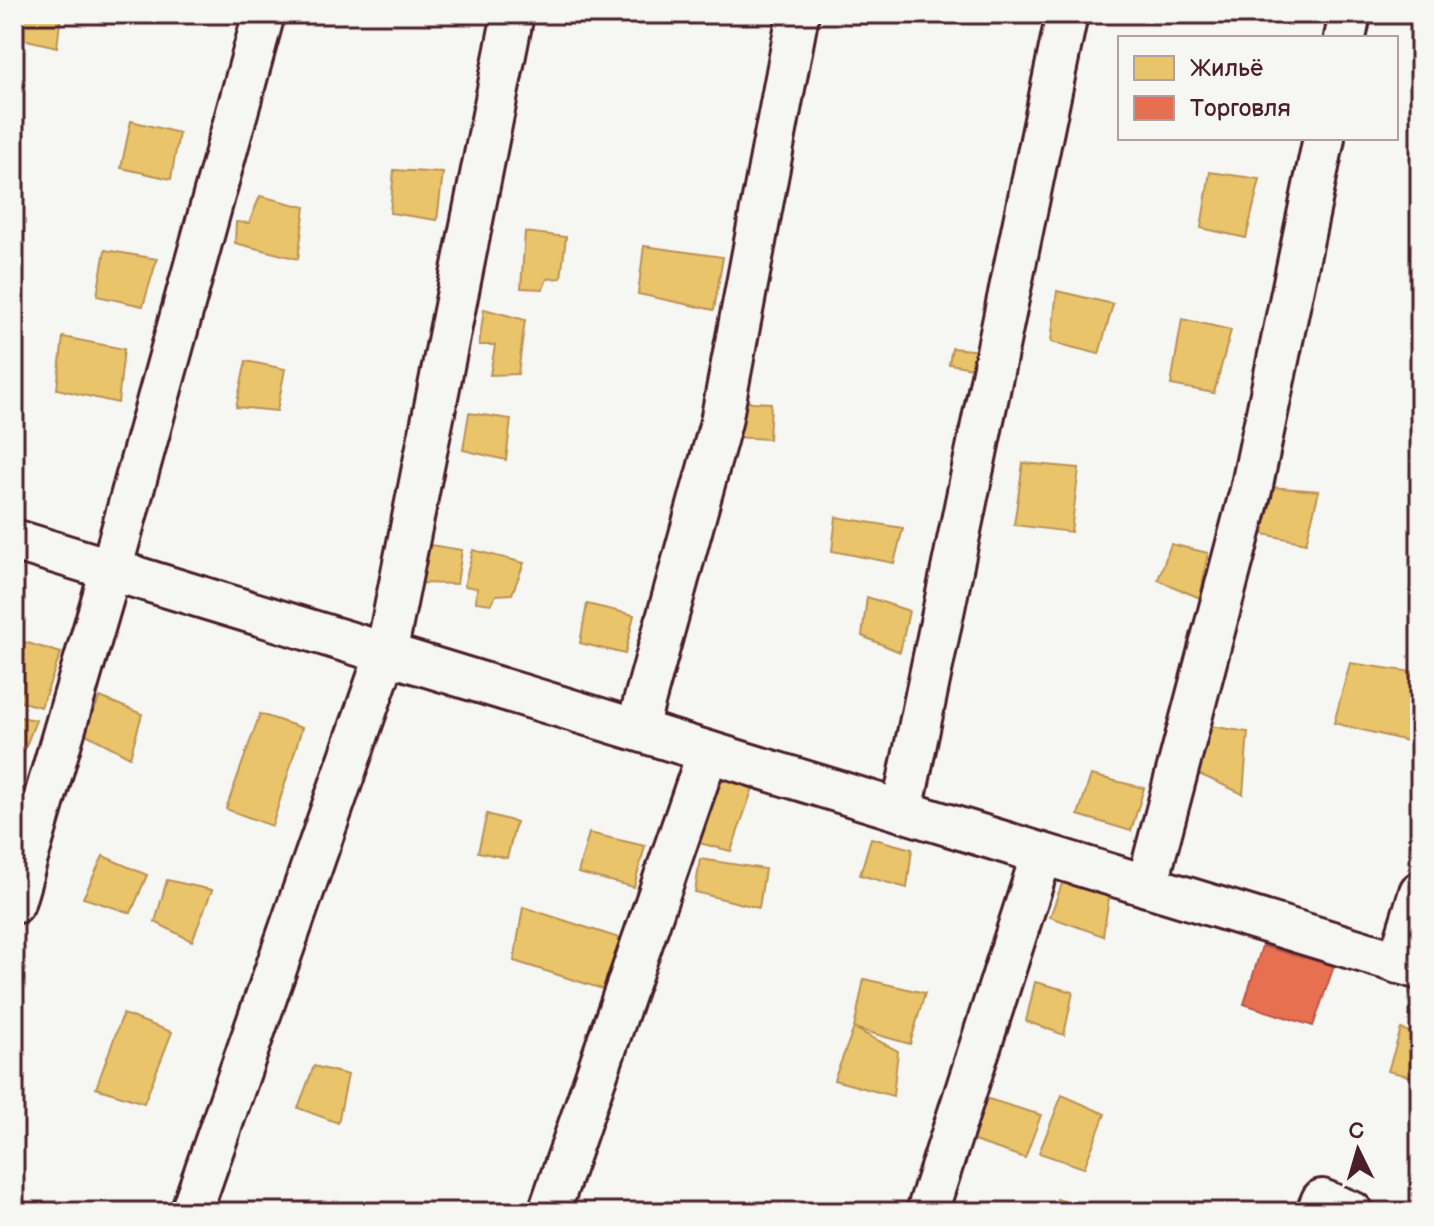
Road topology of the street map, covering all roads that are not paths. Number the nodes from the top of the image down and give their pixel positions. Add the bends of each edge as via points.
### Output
1 (264, 14) edge
2 (513, 14) edge
3 (798, 14) edge
4 (1067, 14) edge
5 (1350, 14) edge
6 (1345, 36) edge
7 (1324, 140) edge
8 (14, 540) edge
9 (111, 570) junction
10 (386, 654) junction
11 (637, 728) junction
12 (708, 752) junction
13 (902, 811) junction
14 (1042, 854) junction
15 (1147, 886) junction
16 (1420, 892) edge
17 (14, 903) edge
18 (1409, 966) edge
19 (191, 1212) edge
20 (549, 1212) edge
21 (927, 1212) edge
22 (1317, 1212) edge
23 (1352, 1212) edge

1 - 9 street
2 - 10 street
3 - 11 street via 721,422
4 - 13 street
5 - 6 street
7 - 15 street via 1251,490
8 - 9 street
9 - 10 street
9 - 17 street
10 - 11 street
10 - 19 street
11 - 12 street
12 - 13 street
12 - 20 street
13 - 14 street
14 - 15 street
14 - 21 street
15 - 18 street
16 - 18 street
22 - 23 street via 1322,1200

